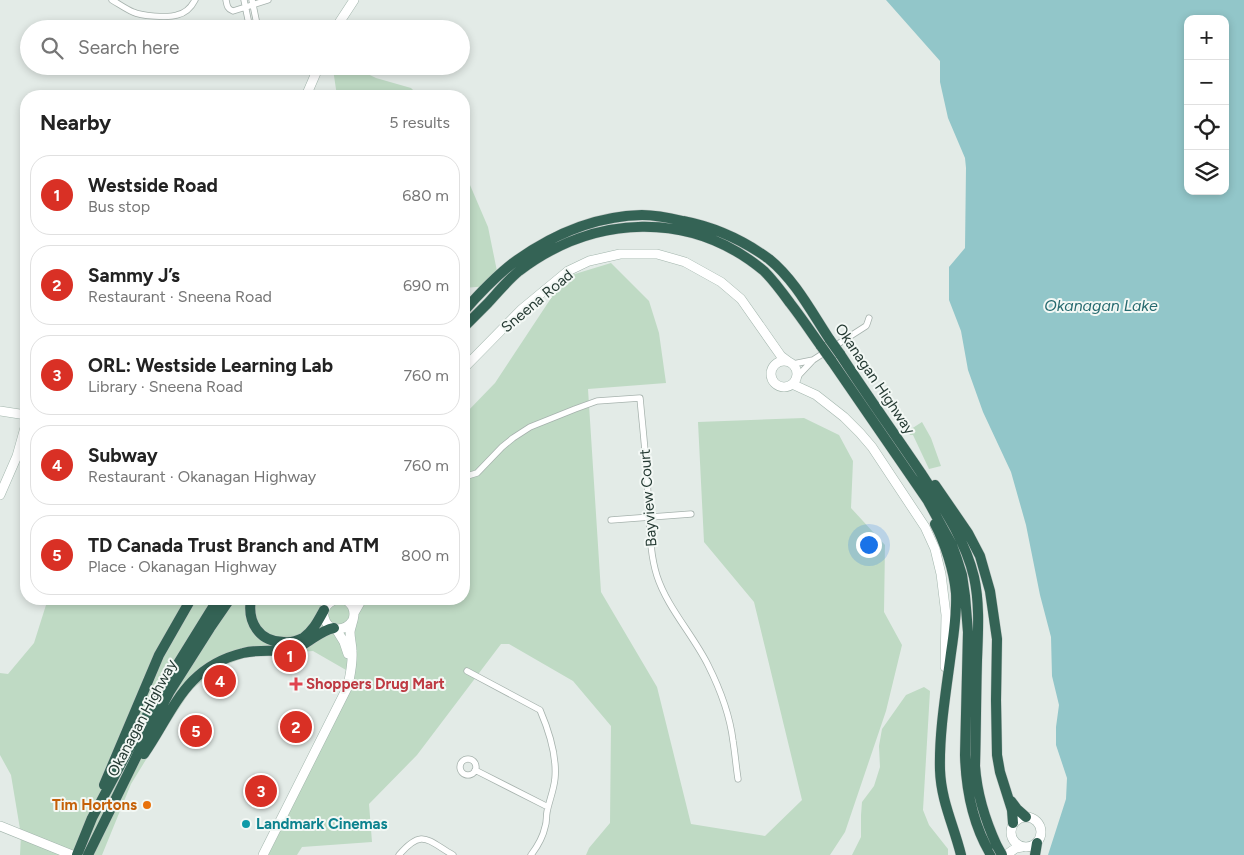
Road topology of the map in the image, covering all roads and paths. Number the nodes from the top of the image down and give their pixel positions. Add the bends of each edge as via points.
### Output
1 (112, 0) edge
2 (195, 0) edge
3 (226, 0) edge
4 (244, 0) edge
5 (268, 0) edge
6 (354, 0) edge
7 (252, 3) edge
8 (246, 7) junction
9 (248, 20) edge
10 (256, 20) edge
11 (341, 20) edge
12 (315, 75) edge
13 (309, 90) edge
14 (470, 304) edge
15 (485, 306) junction
16 (869, 318) dead end
17 (470, 321) edge
18 (470, 324) edge
19 (768, 339) junction
20 (826, 343) junction
21 (813, 360) junction
22 (470, 362) edge
23 (791, 363) junction
24 (775, 365) junction
25 (794, 380) junction
26 (0, 411) edge
27 (20, 414) edge
28 (884, 427) junction
29 (20, 445) edge
30 (470, 475) edge
31 (0, 493) edge
32 (692, 514) dead end
33 (649, 517) junction
34 (611, 520) dead end
35 (188, 605) edge
36 (214, 605) edge
37 (226, 605) edge
38 (251, 605) edge
39 (323, 605) edge
40 (328, 605) edge
41 (351, 605) edge
42 (359, 605) edge
43 (325, 609) junction
44 (354, 616) junction
45 (335, 629) junction
46 (351, 666) junction
47 (467, 672) dead end
48 (944, 707) junction
49 (475, 770) dead end
50 (127, 777) junction
51 (738, 778) dead end
52 (1009, 798) junction
53 (548, 807) junction
54 (1026, 817) junction
55 (92, 818) junction
56 (1013, 823) junction
57 (0, 826) edge
58 (1011, 835) junction
59 (1036, 843) junction
60 (1022, 847) junction
61 (996, 853) edge
62 (81, 854) edge
63 (263, 855) edge
64 (398, 855) edge
65 (454, 855) edge
66 (531, 855) edge
67 (961, 855) edge
68 (1035, 855) edge

1 - 2 street via 140,15 156,16 176,16 190,8
3 - 8 street via 230,10
4 - 8 street
5 - 7 street
6 - 11 street
7 - 8 street
7 - 10 street
8 - 9 street
12 - 13 street
14 - 20 highway, Okanagan Highway via 512,264 574,228 608,218 666,217 704,225 732,236 769,259 793,285
15 - 17 highway, Okanagan Highway
15 - 18 highway
15 - 20 highway, Okanagan Highway via 518,271 568,241 615,228 656,226 701,236 749,260 774,282
16 - 21 street via 860,331
19 - 22 street, Sneena Road via 741,299 721,282 685,262 657,254 620,254 589,261 568,271 522,309
19 - 23 street, Sneena Road
19 - 24 street, Sneena Road
20 - 28 highway, Okanagan Highway, bridge via 866,393
21 - 23 street
21 - 25 street
23 - 24 street via 784,361
23 - 25 street via 796,368
24 - 25 street via 771,374 776,384 787,386
25 - 48 street via 844,417 872,447 935,549 945,597
26 - 27 street
28 - 48 highway via 938,530 956,593 956,619
28 - 52 highway via 940,492 980,556 993,606 997,640 997,756
28 - 61 highway, Okanagan Highway via 932,490 963,544 974,578 978,612 975,766 984,817
29 - 31 street
30 - 33 street, Bayview Court via 477,473 502,447 530,427 597,401 640,398
32 - 33 street
33 - 34 street
33 - 51 street, Bayview Court via 657,576 708,664 728,716
35 - 55 highway via 159,655
36 - 55 highway, Okanagan Highway via 153,704
37 - 50 highway, Okanagan Highway via 170,691
38 - 43 highway via 256,629 264,637 279,642 301,639 312,631
39 - 43 street
40 - 43 street
41 - 44 street
42 - 44 street
43 - 45 street via 324,618
44 - 45 street via 346,628
44 - 46 street via 350,638
45 - 46 street via 344,642
45 - 50 highway via 323,631 289,650 243,652 201,672 186,688
46 - 63 street via 348,686
47 - 53 street via 540,710 550,735 556,777
48 - 67 highway via 941,787
49 - 53 street
50 - 62 highway, Okanagan Highway
52 - 54 highway
52 - 56 highway
53 - 66 street via 546,828
54 - 56 street
54 - 59 street via 1034,819 1040,826 1041,835
55 - 62 highway, Okanagan Highway
56 - 58 street
57 - 62 street
58 - 60 street
58 - 61 street via 1009,842
59 - 60 street
59 - 68 highway
60 - 61 street
64 - 65 street via 417,839 428,839

